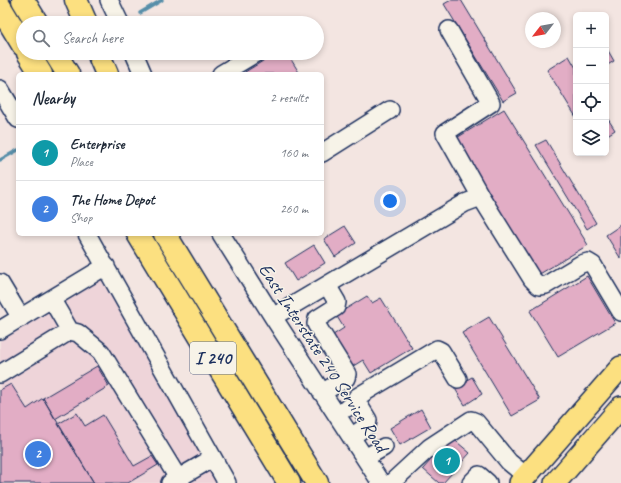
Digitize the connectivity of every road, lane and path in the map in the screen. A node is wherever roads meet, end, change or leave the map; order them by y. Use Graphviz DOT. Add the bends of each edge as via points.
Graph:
graph roads {
  1 [pos="24,0"];
  2 [pos="76,0"];
  3 [pos="109,0"];
  4 [pos="0,7"];
  5 [pos="33,16"];
  6 [pos="83,16"];
  7 [pos="117,16"];
  8 [pos="449,30"];
  9 [pos="16,33"];
  10 [pos="32,60"];
  11 [pos="60,60"];
  12 [pos="101,60"];
  13 [pos="137,60"];
  14 [pos="244,60"];
  15 [pos="39,72"];
  16 [pos="67,72"];
  17 [pos="106,72"];
  18 [pos="142,72"];
  19 [pos="224,72"];
  20 [pos="0,89"];
  21 [pos="390,110"];
  22 [pos="16,116"];
  23 [pos="324,152"];
  24 [pos="481,197"];
  25 [pos="87,236"];
  26 [pos="139,236"];
  27 [pos="166,236"];
  28 [pos="175,236"];
  29 [pos="222,236"];
  30 [pos="106,266"];
  31 [pos="0,283"];
  32 [pos="327,285"];
  33 [pos="197,287"];
  34 [pos="52,300"];
  35 [pos="621,312"];
  36 [pos="273,317"];
  37 [pos="21,318"];
  38 [pos="0,330"];
  39 [pos="70,331"];
  40 [pos="621,367"];
  41 [pos="0,374"];
  42 [pos="458,379"];
  43 [pos="322,393"];
  44 [pos="357,402"];
  45 [pos="621,407"];
  46 [pos="336,415"];
  47 [pos="351,437"];
  48 [pos="384,447"];
  49 [pos="213,458"];
  50 [pos="365,458"];
  51 [pos="523,480"];
  52 [pos="176,481"];
  53 [pos="227,483"];
  54 [pos="289,483"];
  55 [pos="318,483"];
  56 [pos="381,483"];
  57 [pos="391,483"];
  58 [pos="471,483"];
  59 [pos="488,483"];
  60 [pos="555,483"];
  1 -- 5 [label="highway"];
  2 -- 6 [label="highway"];
  3 -- 7 [label="street"];
  4 -- 9 [label="highway"];
  8 -- 24 [label="street" via="491,103 445,133"];
  10 -- 15 [label="highway"];
  11 -- 16 [label="highway"];
  12 -- 17 [label="highway"];
  13 -- 18 [label="street"];
  14 -- 19 [label="street"];
  20 -- 22 [label="street"];
  21 -- 23 [label="street"];
  24 -- 32 [label="street" via="465,203"];
  24 -- 35 [label="street" via="532,279 540,286 588,262 593,265"];
  25 -- 30 [label="street"];
  26 -- 54 [label="highway, I 240"];
  27 -- 33 [label="highway, I 240"];
  28 -- 33 [label="highway"];
  29 -- 36 [label="street, East Interstate 240 Service Road"];
  30 -- 34 [label="street"];
  30 -- 49 [label="street"];
  31 -- 37 [label="street"];
  32 -- 36 [label="street"];
  32 -- 43 [label="street" via="337,302 336,307 317,319 316,324 347,374 346,378"];
  33 -- 55 [label="highway, I 240"];
  34 -- 37 [label="street"];
  34 -- 39 [label="street"];
  36 -- 43 [label="street, East Interstate 240 Service Road"];
  37 -- 38 [label="street"];
  39 -- 41 [label="street"];
  39 -- 52 [label="street" via="78,333 101,352"];
  40 -- 51 [label="main road"];
  42 -- 44 [label="street" via="441,351 437,349 357,397"];
  43 -- 46 [label="street, East Interstate 240 Service Road"];
  44 -- 46 [label="street"];
  44 -- 47 [label="street" via="368,420 367,426"];
  45 -- 60 [label="main road"];
  46 -- 47 [label="street, East Interstate 240 Service Road"];
  47 -- 50 [label="street, East Interstate 240 Service Road"];
  48 -- 50 [label="street"];
  49 -- 52 [label="street"];
  49 -- 53 [label="street"];
  50 -- 56 [label="street, East Interstate 240 Service Road"];
  51 -- 57 [label="street" via="476,422 471,420 430,447"];
  58 -- 59 [label="street" via="479,476"];
}
